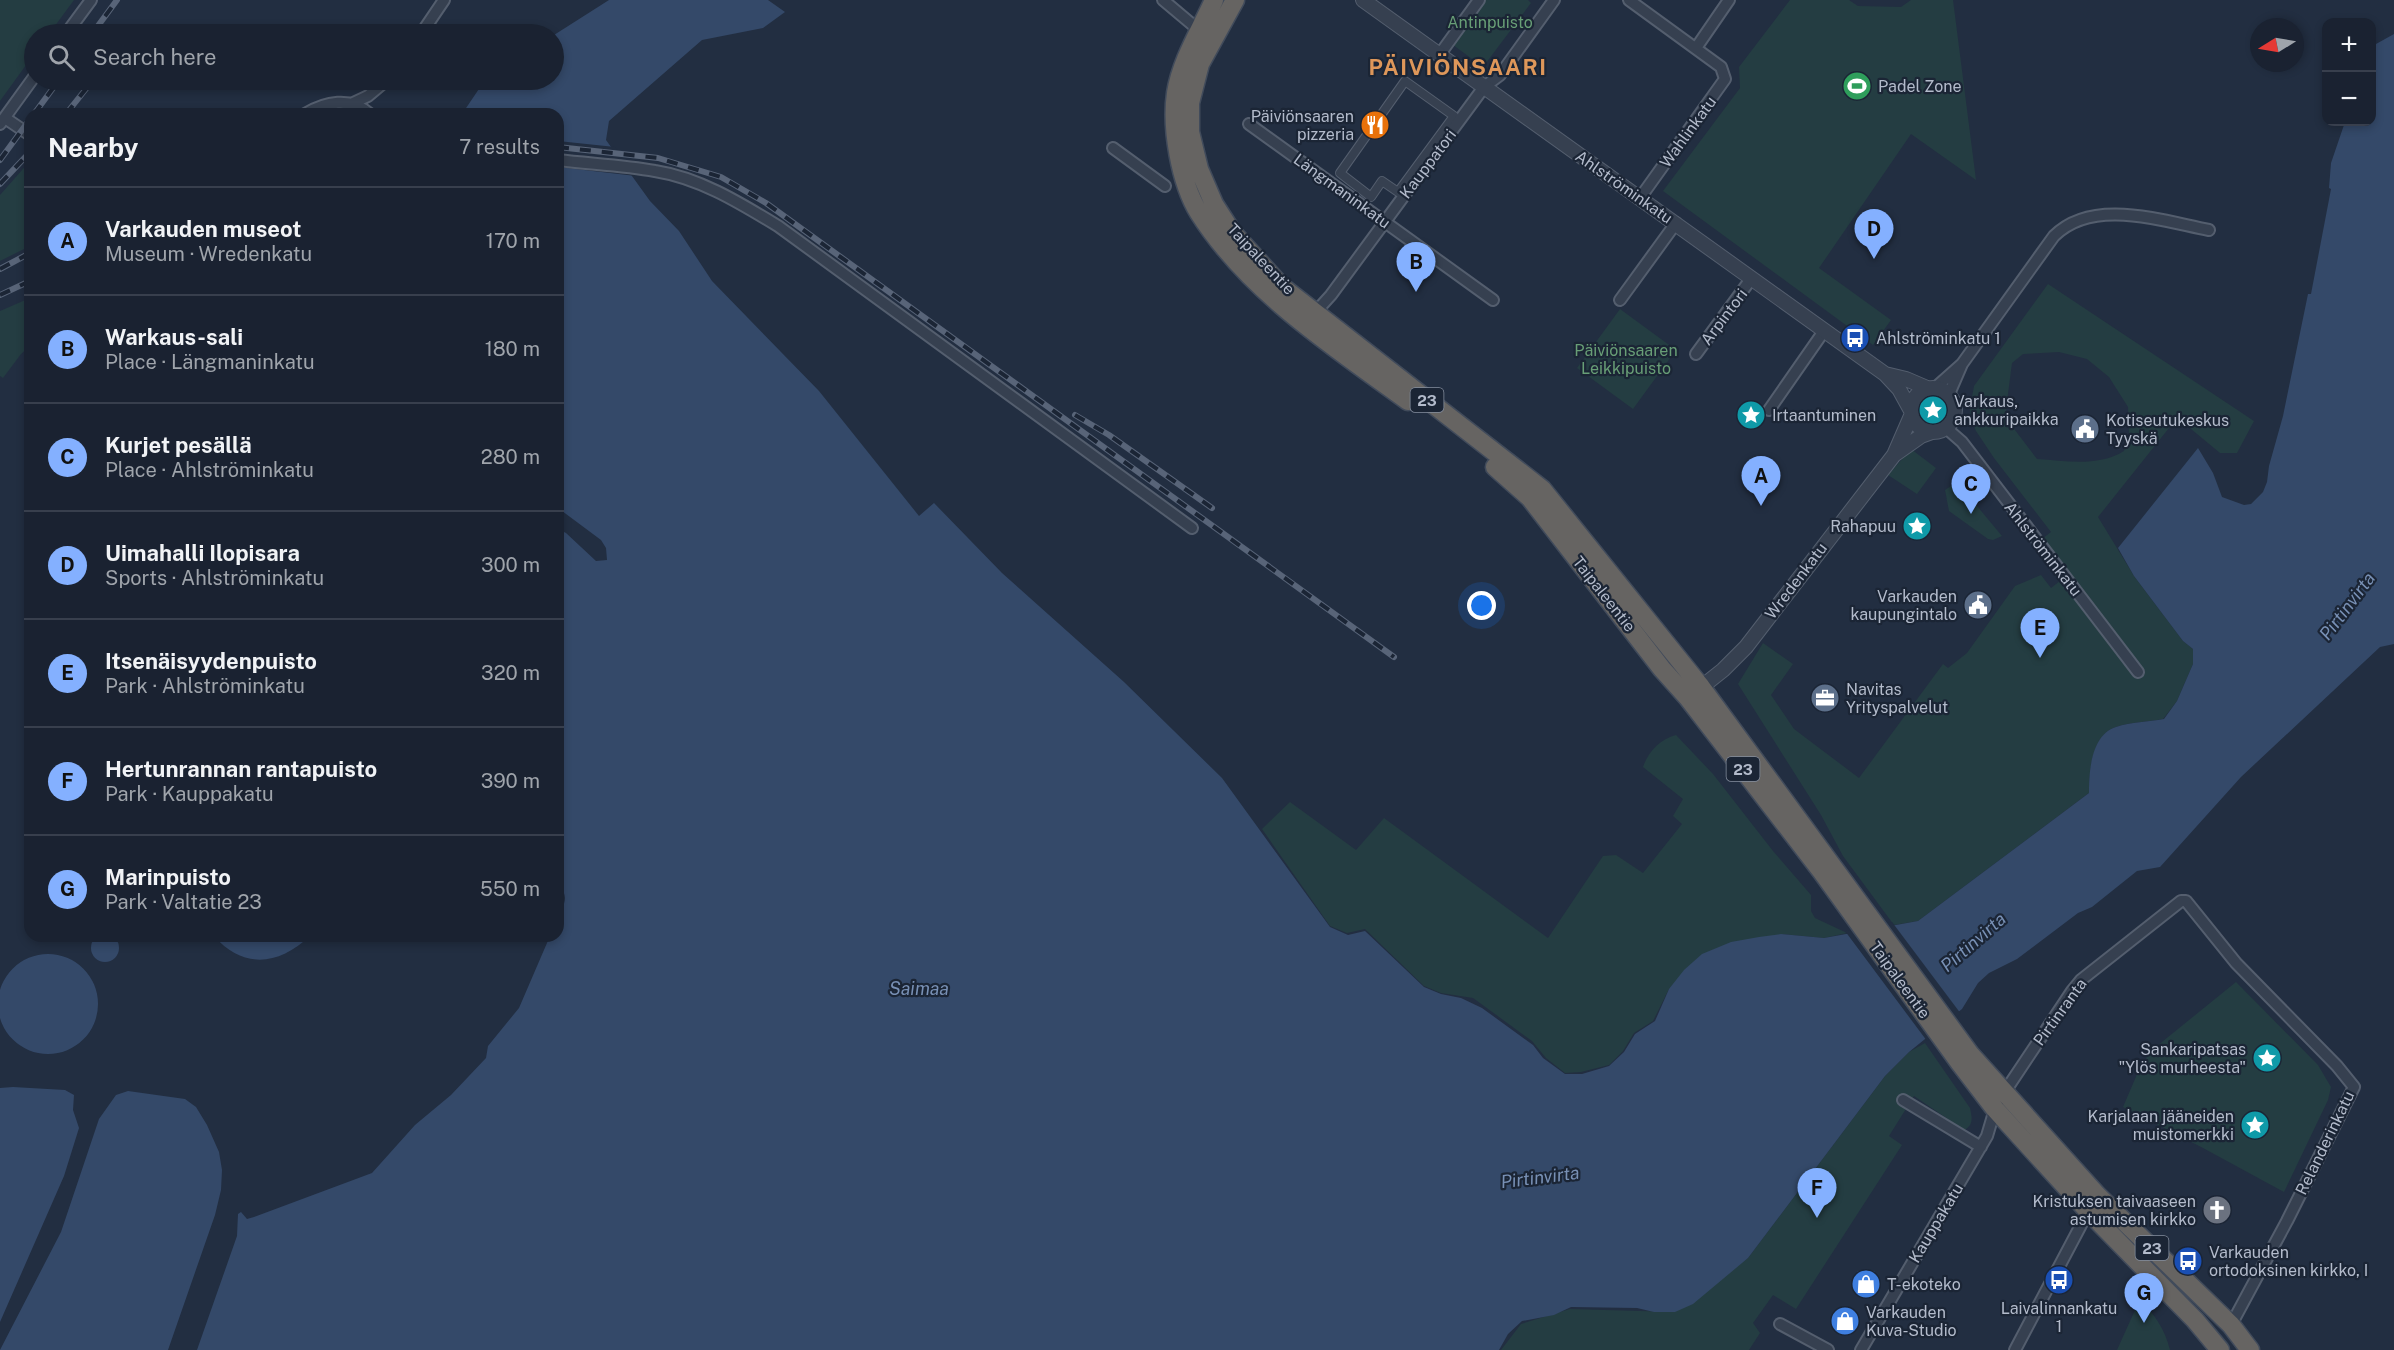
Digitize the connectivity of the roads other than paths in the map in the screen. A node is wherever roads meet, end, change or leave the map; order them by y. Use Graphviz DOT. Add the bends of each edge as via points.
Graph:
graph roads {
  1 [pos="91,0"];
  2 [pos="444,0"];
  3 [pos="1163,0"];
  4 [pos="1214,0"];
  5 [pos="1235,0"];
  6 [pos="1363,0"];
  7 [pos="1479,0"];
  8 [pos="1554,0"];
  9 [pos="1629,0"];
  10 [pos="1729,0"];
  11 [pos="73,24"];
  12 [pos="428,24"];
  13 [pos="1194,26"];
  14 [pos="1696,48"];
  15 [pos="1440,54"];
  16 [pos="1484,87"];
  17 [pos="25,90"];
  18 [pos="375,90"];
  19 [pos="351,104"];
  20 [pos="315,108"];
  21 [pos="359,108"];
  22 [pos="2,121"];
  23 [pos="1249,124"];
  24 [pos="24,132"];
  25 [pos="1113,148"];
  26 [pos="564,161"];
  27 [pos="1165,186"];
  28 [pos="1371,197"];
  29 [pos="1640,198"];
  30 [pos="1385,222"];
  31 [pos="1676,224"];
  32 [pos="2209,230"];
  33 [pos="1751,279"];
  34 [pos="1493,300"];
  35 [pos="1620,300"];
  36 [pos="1310,319"];
  37 [pos="1824,331"];
  38 [pos="1696,354"];
  39 [pos="1962,364"];
  40 [pos="1885,374"];
  41 [pos="1931,388"];
  42 [pos="1948,394"];
  43 [pos="1769,410"];
  44 [pos="1911,412"];
  45 [pos="1946,428"];
  46 [pos="1932,432"];
  47 [pos="1894,454"];
  48 [pos="1192,528"];
  49 [pos="2138,672"];
  50 [pos="1695,692"];
  51 [pos="2186,901"];
  52 [pos="1903,1100"];
  53 [pos="1999,1101"];
  54 [pos="1981,1147"];
  55 [pos="2097,1195"];
  56 [pos="2088,1211"];
  57 [pos="1780,1324"];
  58 [pos="2231,1325"];
  59 [pos="2219,1349"];
  60 [pos="1828,1350"];
  61 [pos="1861,1350"];
  62 [pos="2015,1350"];
  63 [pos="2250,1350"];
  1 -- 11 [label="street"];
  2 -- 12 [label="street"];
  3 -- 13 [label="street"];
  4 -- 36 [label="highway, Taipaleentie / 23" via="1186,60 1176,93 1176,137 1188,188 1198,211 1228,253"];
  5 -- 36 [label="highway, Taipaleentie / 23" via="1200,64 1190,104 1190,132 1199,169 1232,232"];
  6 -- 15 [label="street, Ahlströminkatu"];
  7 -- 15 [label="street"];
  8 -- 16 [label="street" via="1500,75"];
  9 -- 14 [label="street, Wahlinkatu"];
  10 -- 14 [label="street"];
  14 -- 29 [label="street, Wahlinkatu" via="1721,66 1723,85"];
  15 -- 16 [label="street, Ahlströminkatu"];
  16 -- 29 [label="street, Ahlströminkatu"];
  16 -- 30 [label="street, Kauppatori"];
  17 -- 22 [label="street"];
  18 -- 19 [label="street"];
  19 -- 20 [label="street" via="336,102"];
  19 -- 21 [label="street"];
  22 -- 24 [label="street"];
  23 -- 30 [label="street, Längmaninkatu"];
  25 -- 27 [label="street"];
  26 -- 48 [label="street" via="657,171 707,186 778,226"];
  28 -- 28 [label="street" via="1340,173 1405,81 1454,116 1398,192 1382,181"];
  29 -- 31 [label="street, Ahlströminkatu"];
  30 -- 34 [label="street, Längmaninkatu"];
  30 -- 36 [label="street, Kauppatori"];
  31 -- 33 [label="street, Ahlströminkatu"];
  31 -- 35 [label="street"];
  32 -- 39 [label="street" via="2124,215 2097,216 2069,224 2054,236"];
  33 -- 37 [label="street, Ahlströminkatu"];
  33 -- 38 [label="street, Arpintori"];
  36 -- 50 [label="highway, Taipaleentie / 23" via="1542,489"];
  37 -- 40 [label="street, Ahlströminkatu"];
  37 -- 43 [label="street"];
  39 -- 41 [label="street"];
  39 -- 42 [label="street"];
  40 -- 41 [label="street, Ahlströminkatu"];
  40 -- 44 [label="street, Ahlströminkatu" via="1899,389"];
  41 -- 42 [label="street"];
  41 -- 44 [label="street" via="1916,396"];
  42 -- 45 [label="street" via="1955,408"];
  44 -- 46 [label="street" via="1919,427"];
  44 -- 47 [label="street, Wredenkatu"];
  45 -- 46 [label="street"];
  45 -- 49 [label="street, Ahlströminkatu" via="1962,442"];
  46 -- 47 [label="street, Wredenkatu"];
  47 -- 50 [label="street, Wredenkatu" via="1746,647"];
  50 -- 53 [label="highway, Taipaleentie / 23"];
  51 -- 53 [label="street, Pirtinranta" via="2170,908 2080,980"];
  51 -- 58 [label="street, Relanderinkatu" via="2236,963 2354,1087"];
  52 -- 54 [label="street"];
  53 -- 54 [label="street, Kauppakatu"];
  53 -- 55 [label="highway, Taipaleentie / 23"];
  53 -- 56 [label="highway, Taipaleentie / 23"];
  54 -- 61 [label="street, Kauppakatu"];
  55 -- 56 [label="street"];
  55 -- 58 [label="highway, 23"];
  56 -- 59 [label="highway, 23"];
  56 -- 62 [label="street"];
  57 -- 60 [label="street"];
  58 -- 63 [label="highway, 23"];
}
